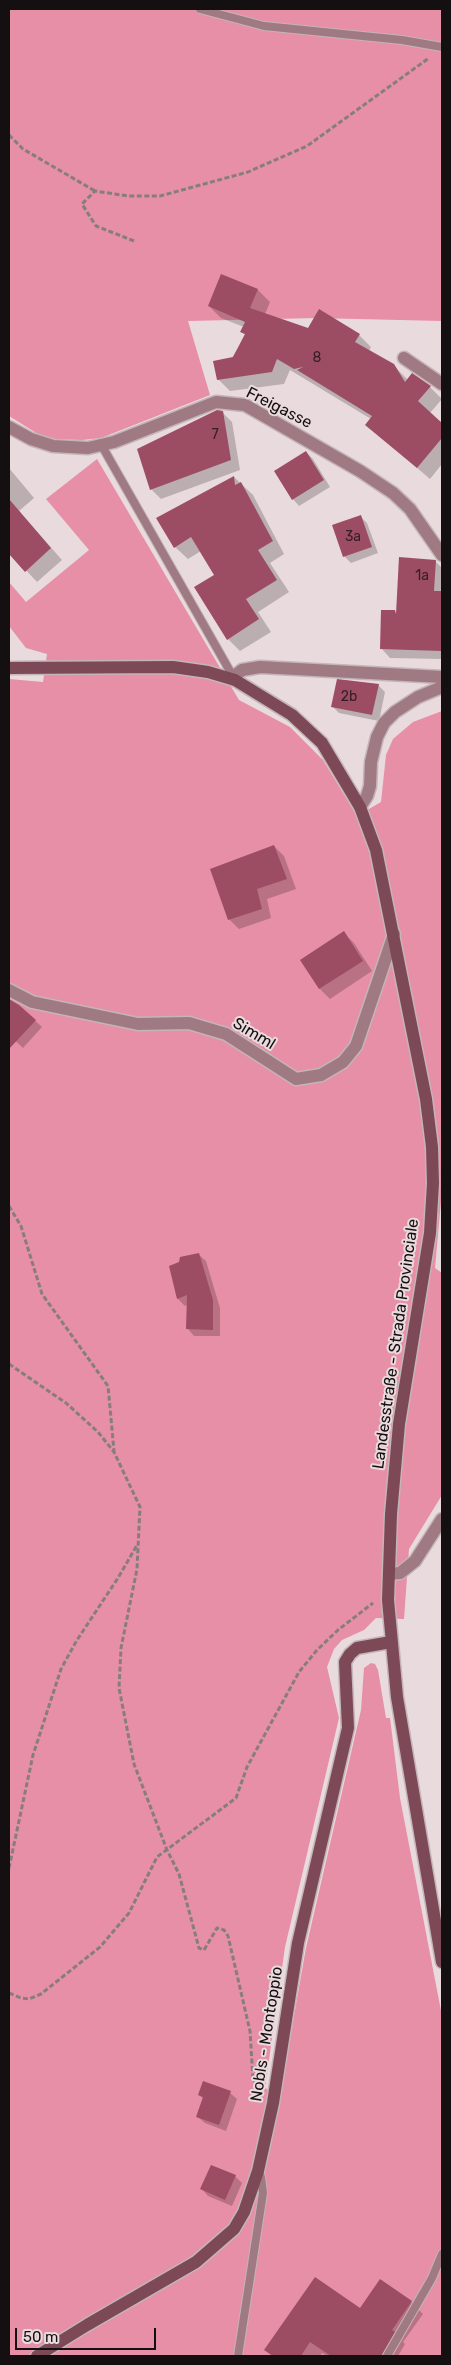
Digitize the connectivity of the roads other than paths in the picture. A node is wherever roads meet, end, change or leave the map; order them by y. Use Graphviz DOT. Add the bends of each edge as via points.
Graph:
graph roads {
  1 [pos="200,9"];
  2 [pos="442,47"];
  3 [pos="404,358"];
  4 [pos="442,384"];
  5 [pos="9,427"];
  6 [pos="102,446"];
  7 [pos="442,555"];
  8 [pos="9,668"];
  9 [pos="442,677"];
  10 [pos="235,680"];
  11 [pos="442,687"];
  12 [pos="360,807"];
  13 [pos="394,934"];
  14 [pos="9,990"];
  15 [pos="442,1519"];
  16 [pos="389,1574"];
  17 [pos="391,1642"];
  18 [pos="442,1962"];
  19 [pos="258,2171"];
  20 [pos="442,2254"];
  21 [pos="37,2356"];
  22 [pos="238,2356"];
  23 [pos="387,2356"];
  1 -- 2 [label="lane" via="264,26"];
  3 -- 4 [label="street"];
  5 -- 6 [label="street, Freigasse" via="32,440 53,446"];
  6 -- 7 [label="street, Freigasse" via="216,402 245,405 393,493 410,509"];
  6 -- 10 [label="lane"];
  8 -- 10 [label="main road, Landesstraße - Strada Provinciale" via="173,667"];
  9 -- 10 [label="street" via="260,666 242,670"];
  10 -- 12 [label="main road, Landesstraße - Strada Provinciale" via="292,715 322,743"];
  11 -- 12 [label="street" via="418,697 384,723 370,762 370,786"];
  12 -- 13 [label="main road, Landesstraße - Strada Provinciale" via="376,850"];
  13 -- 14 [label="street, Simml" via="356,1046 343,1062 321,1075 296,1079 226,1034 189,1023 138,1024 32,1002"];
  13 -- 16 [label="main road, Landesstraße - Strada Provinciale" via="426,1099 433,1183 430,1233 399,1424"];
  15 -- 16 [label="street" via="415,1561 400,1573"];
  16 -- 17 [label="main road, Landesstraße - Strada Provinciale"];
  17 -- 18 [label="main road, Landesstraße - Strada Provinciale" via="398,1707"];
  17 -- 19 [label="main road, Nobls - Montoppio" via="357,1648 345,1662 348,1728 298,1943 273,2103"];
  19 -- 21 [label="main road, Nobls - Montoppio" via="244,2212 234,2229 208,2253"];
  19 -- 22 [label="lane" via="262,2177 263,2193"];
  20 -- 23 [label="lane" via="428,2286"];
}
